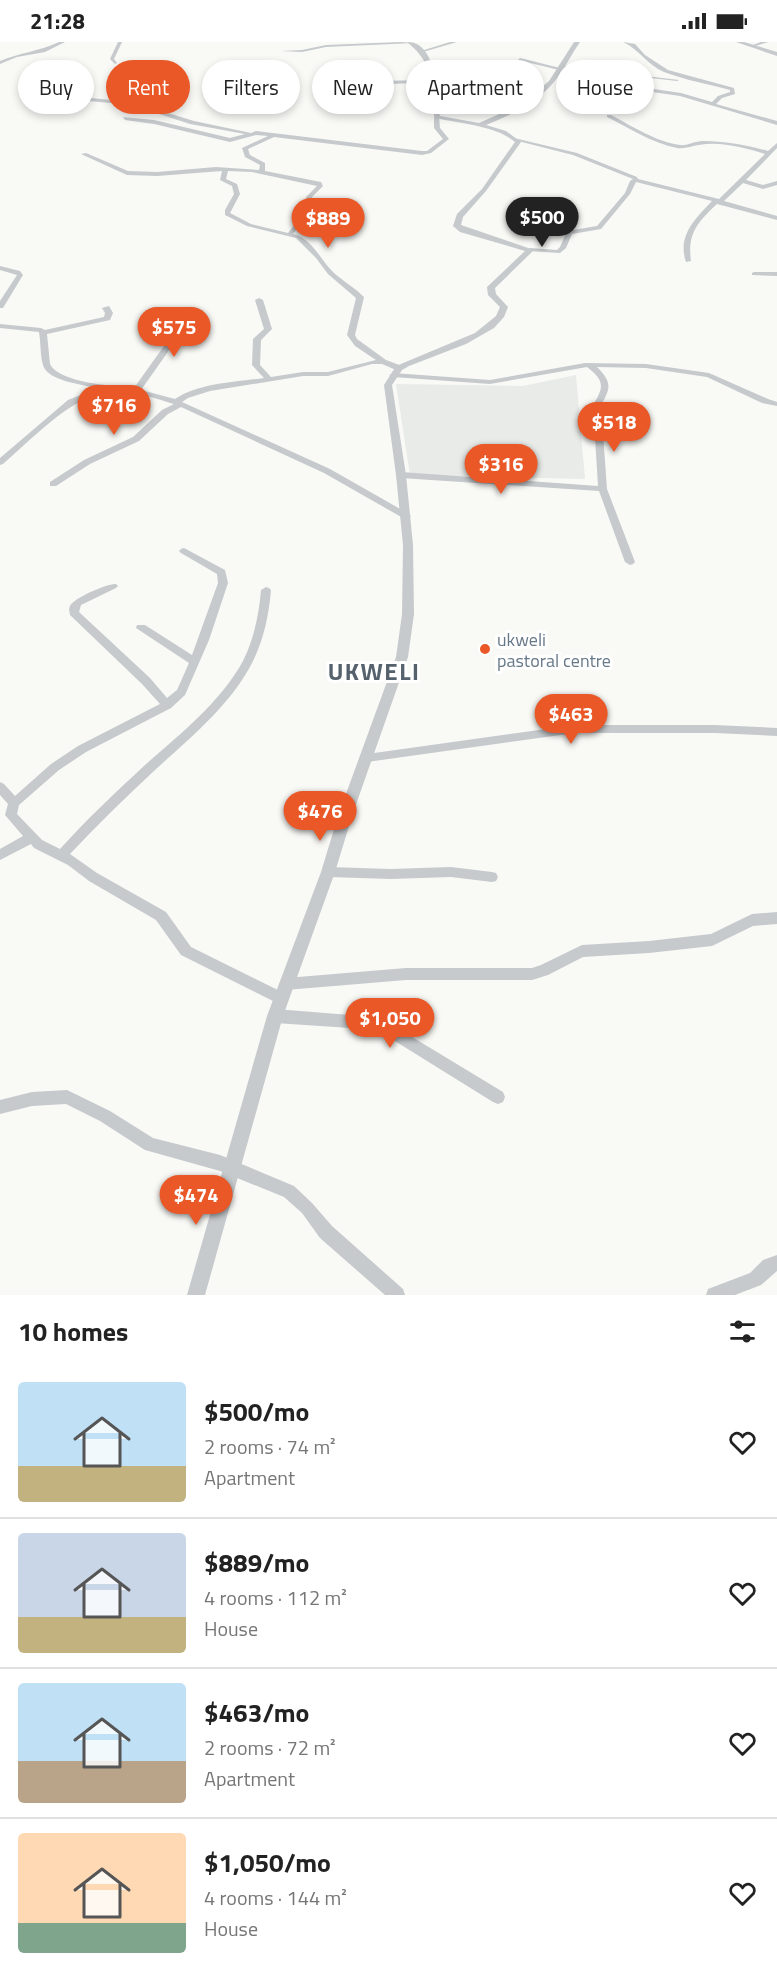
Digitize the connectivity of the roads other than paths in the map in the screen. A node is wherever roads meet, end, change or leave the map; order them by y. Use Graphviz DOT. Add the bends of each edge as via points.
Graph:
graph roads {
  1 [pos="63,42"];
  2 [pos="120,42"];
  3 [pos="184,42"];
  4 [pos="411,42"];
  5 [pos="455,42"];
  6 [pos="577,42"];
  7 [pos="625,42"];
  8 [pos="739,42"];
  9 [pos="766,42"];
  10 [pos="192,44"];
  11 [pos="752,46"];
  12 [pos="283,51"];
  13 [pos="423,51"];
  14 [pos="777,54"];
  15 [pos="520,59"];
  16 [pos="112,60"];
  17 [pos="428,60"];
  18 [pos="565,60"];
  19 [pos="0,63"];
  20 [pos="556,67"];
  21 [pos="556,73"];
  22 [pos="687,77"];
  23 [pos="654,78"];
  24 [pos="544,87"];
  25 [pos="654,91"];
  26 [pos="94,100"];
  27 [pos="712,105"];
  28 [pos="437,114"];
  29 [pos="505,114"];
  30 [pos="609,116"];
  31 [pos="437,117"];
  32 [pos="125,118"];
  33 [pos="777,123"];
  34 [pos="478,126"];
  35 [pos="253,133"];
  36 [pos="272,136"];
  37 [pos="516,139"];
  38 [pos="777,145"];
  39 [pos="768,153"];
  40 [pos="84,154"];
  41 [pos="225,169"];
  42 [pos="262,171"];
  43 [pos="635,178"];
  44 [pos="744,181"];
  45 [pos="777,183"];
  46 [pos="717,202"];
  47 [pos="777,218"];
  48 [pos="290,234"];
  49 [pos="530,250"];
  50 [pos="687,261"];
  51 [pos="0,268"];
  52 [pos="754,274"];
  53 [pos="777,274"];
  54 [pos="259,300"];
  55 [pos="0,306"];
  56 [pos="106,308"];
  57 [pos="182,316"];
  58 [pos="0,326"];
  59 [pos="44,333"];
  60 [pos="383,362"];
  61 [pos="589,365"];
  62 [pos="399,368"];
  63 [pos="393,375"];
  64 [pos="269,379"];
  65 [pos="106,388"];
  66 [pos="136,391"];
  67 [pos="178,403"];
  68 [pos="777,404"];
  69 [pos="0,462"];
  70 [pos="401,475"];
  71 [pos="53,484"];
  72 [pos="603,489"];
  73 [pos="406,516"];
  74 [pos="184,551"];
  75 [pos="630,562"];
  76 [pos="113,586"];
  77 [pos="266,591"];
  78 [pos="141,627"];
  79 [pos="194,661"];
  80 [pos="167,705"];
  81 [pos="777,732"];
  82 [pos="367,758"];
  83 [pos="0,787"];
  84 [pos="14,803"];
  85 [pos="31,838"];
  86 [pos="0,855"];
  87 [pos="61,856"];
  88 [pos="328,872"];
  89 [pos="492,877"];
  90 [pos="777,918"];
  91 [pos="286,984"];
  92 [pos="281,999"];
  93 [pos="275,1016"];
  94 [pos="498,1097"];
  95 [pos="0,1107"];
  96 [pos="231,1168"];
  97 [pos="777,1263"];
  98 [pos="196,1295"];
  99 [pos="397,1295"];
  100 [pos="714,1295"];
  1 -- 19 [label="street"];
  2 -- 16 [label="street"];
  3 -- 10 [label="street"];
  4 -- 12 [label="street"];
  4 -- 13 [label="street"];
  5 -- 13 [label="street"];
  6 -- 18 [label="street"];
  7 -- 22 [label="street" via="665,71"];
  8 -- 11 [label="street"];
  9 -- 11 [label="street"];
  11 -- 14 [label="street"];
  13 -- 17 [label="street"];
  15 -- 20 [label="street"];
  21 -- 24 [label="street"];
  22 -- 23 [label="street"];
  22 -- 27 [label="street" via="732,89 733,93"];
  25 -- 27 [label="street"];
  26 -- 35 [label="street" via="137,105 198,124"];
  27 -- 33 [label="street"];
  28 -- 31 [label="street"];
  29 -- 34 [label="street"];
  30 -- 39 [label="street" via="658,140 686,147 696,143 730,143"];
  31 -- 34 [label="street"];
  31 -- 36 [label="street" via="437,128 446,139 425,153"];
  32 -- 35 [label="street" via="224,139"];
  34 -- 37 [label="street"];
  35 -- 36 [label="street"];
  36 -- 42 [label="street" via="245,148 247,156 263,165"];
  37 -- 43 [label="street" via="575,154"];
  37 -- 49 [label="street" via="518,142 460,216 457,226"];
  38 -- 39 [label="street"];
  39 -- 44 [label="street"];
  40 -- 41 [label="street" via="129,173"];
  41 -- 42 [label="street"];
  41 -- 48 [label="street" via="224,180 235,184 238,191 227,214 249,225"];
  42 -- 48 [label="street" via="320,184 309,197 312,206"];
  44 -- 45 [label="street" via="763,187"];
  44 -- 46 [label="street"];
  46 -- 47 [label="street"];
  46 -- 49 [label="street" via="634,180 599,228 569,232 558,252"];
  46 -- 50 [label="street" via="687,235"];
  48 -- 60 [label="street" via="302,240 330,273 360,297 352,339"];
  49 -- 62 [label="street" via="491,287 492,295 504,307 494,324"];
  51 -- 55 [label="street" via="20,274"];
  52 -- 53 [label="street"];
  54 -- 64 [label="street" via="268,329 257,339 256,365"];
  56 -- 59 [label="street" via="107,318"];
  57 -- 66 [label="street" via="178,332"];
  58 -- 59 [label="street" via="33,327"];
  59 -- 65 [label="street" via="48,369 63,378"];
  60 -- 62 [label="street"];
  60 -- 64 [label="street" via="364,363 328,374"];
  61 -- 63 [label="street" via="490,382"];
  61 -- 68 [label="street" via="645,366 705,374"];
  61 -- 72 [label="street" via="603,380 604,395 597,405"];
  62 -- 63 [label="street"];
  63 -- 70 [label="street" via="387,391"];
  64 -- 67 [label="street" via="209,389 186,396"];
  65 -- 66 [label="street"];
  65 -- 69 [label="street" via="71,402"];
  66 -- 67 [label="street"];
  67 -- 71 [label="street" via="136,439 87,462"];
  67 -- 73 [label="street" via="327,471"];
  70 -- 72 [label="street"];
  70 -- 73 [label="street"];
  72 -- 75 [label="street"];
  73 -- 82 [label="street" via="409,585 402,657"];
  74 -- 79 [label="street" via="218,569 223,576 213,615"];
  76 -- 80 [label="street" via="78,603 74,613"];
  77 -- 87 [label="street" via="264,614 252,653 232,683 196,727 97,816"];
  78 -- 79 [label="street"];
  79 -- 80 [label="street" via="178,698"];
  80 -- 84 [label="street" via="82,750"];
  81 -- 82 [label="street" via="575,729"];
  82 -- 88 [label="street"];
  83 -- 84 [label="street"];
  84 -- 85 [label="street" via="10,815"];
  85 -- 86 [label="street"];
  85 -- 87 [label="street"];
  87 -- 92 [label="street" via="161,916 186,951"];
  88 -- 89 [label="street" via="451,872"];
  88 -- 91 [label="street"];
  90 -- 91 [label="street" via="752,920 712,940 582,951 532,974 406,975"];
  91 -- 92 [label="street"];
  92 -- 93 [label="street"];
  93 -- 94 [label="street" via="345,1019 381,1028"];
  93 -- 96 [label="street"];
  95 -- 96 [label="street" via="32,1099 67,1097 150,1144"];
  96 -- 98 [label="street"];
  96 -- 99 [label="street" via="289,1191 326,1232"];
  97 -- 100 [label="street" via="756,1279"];
}
